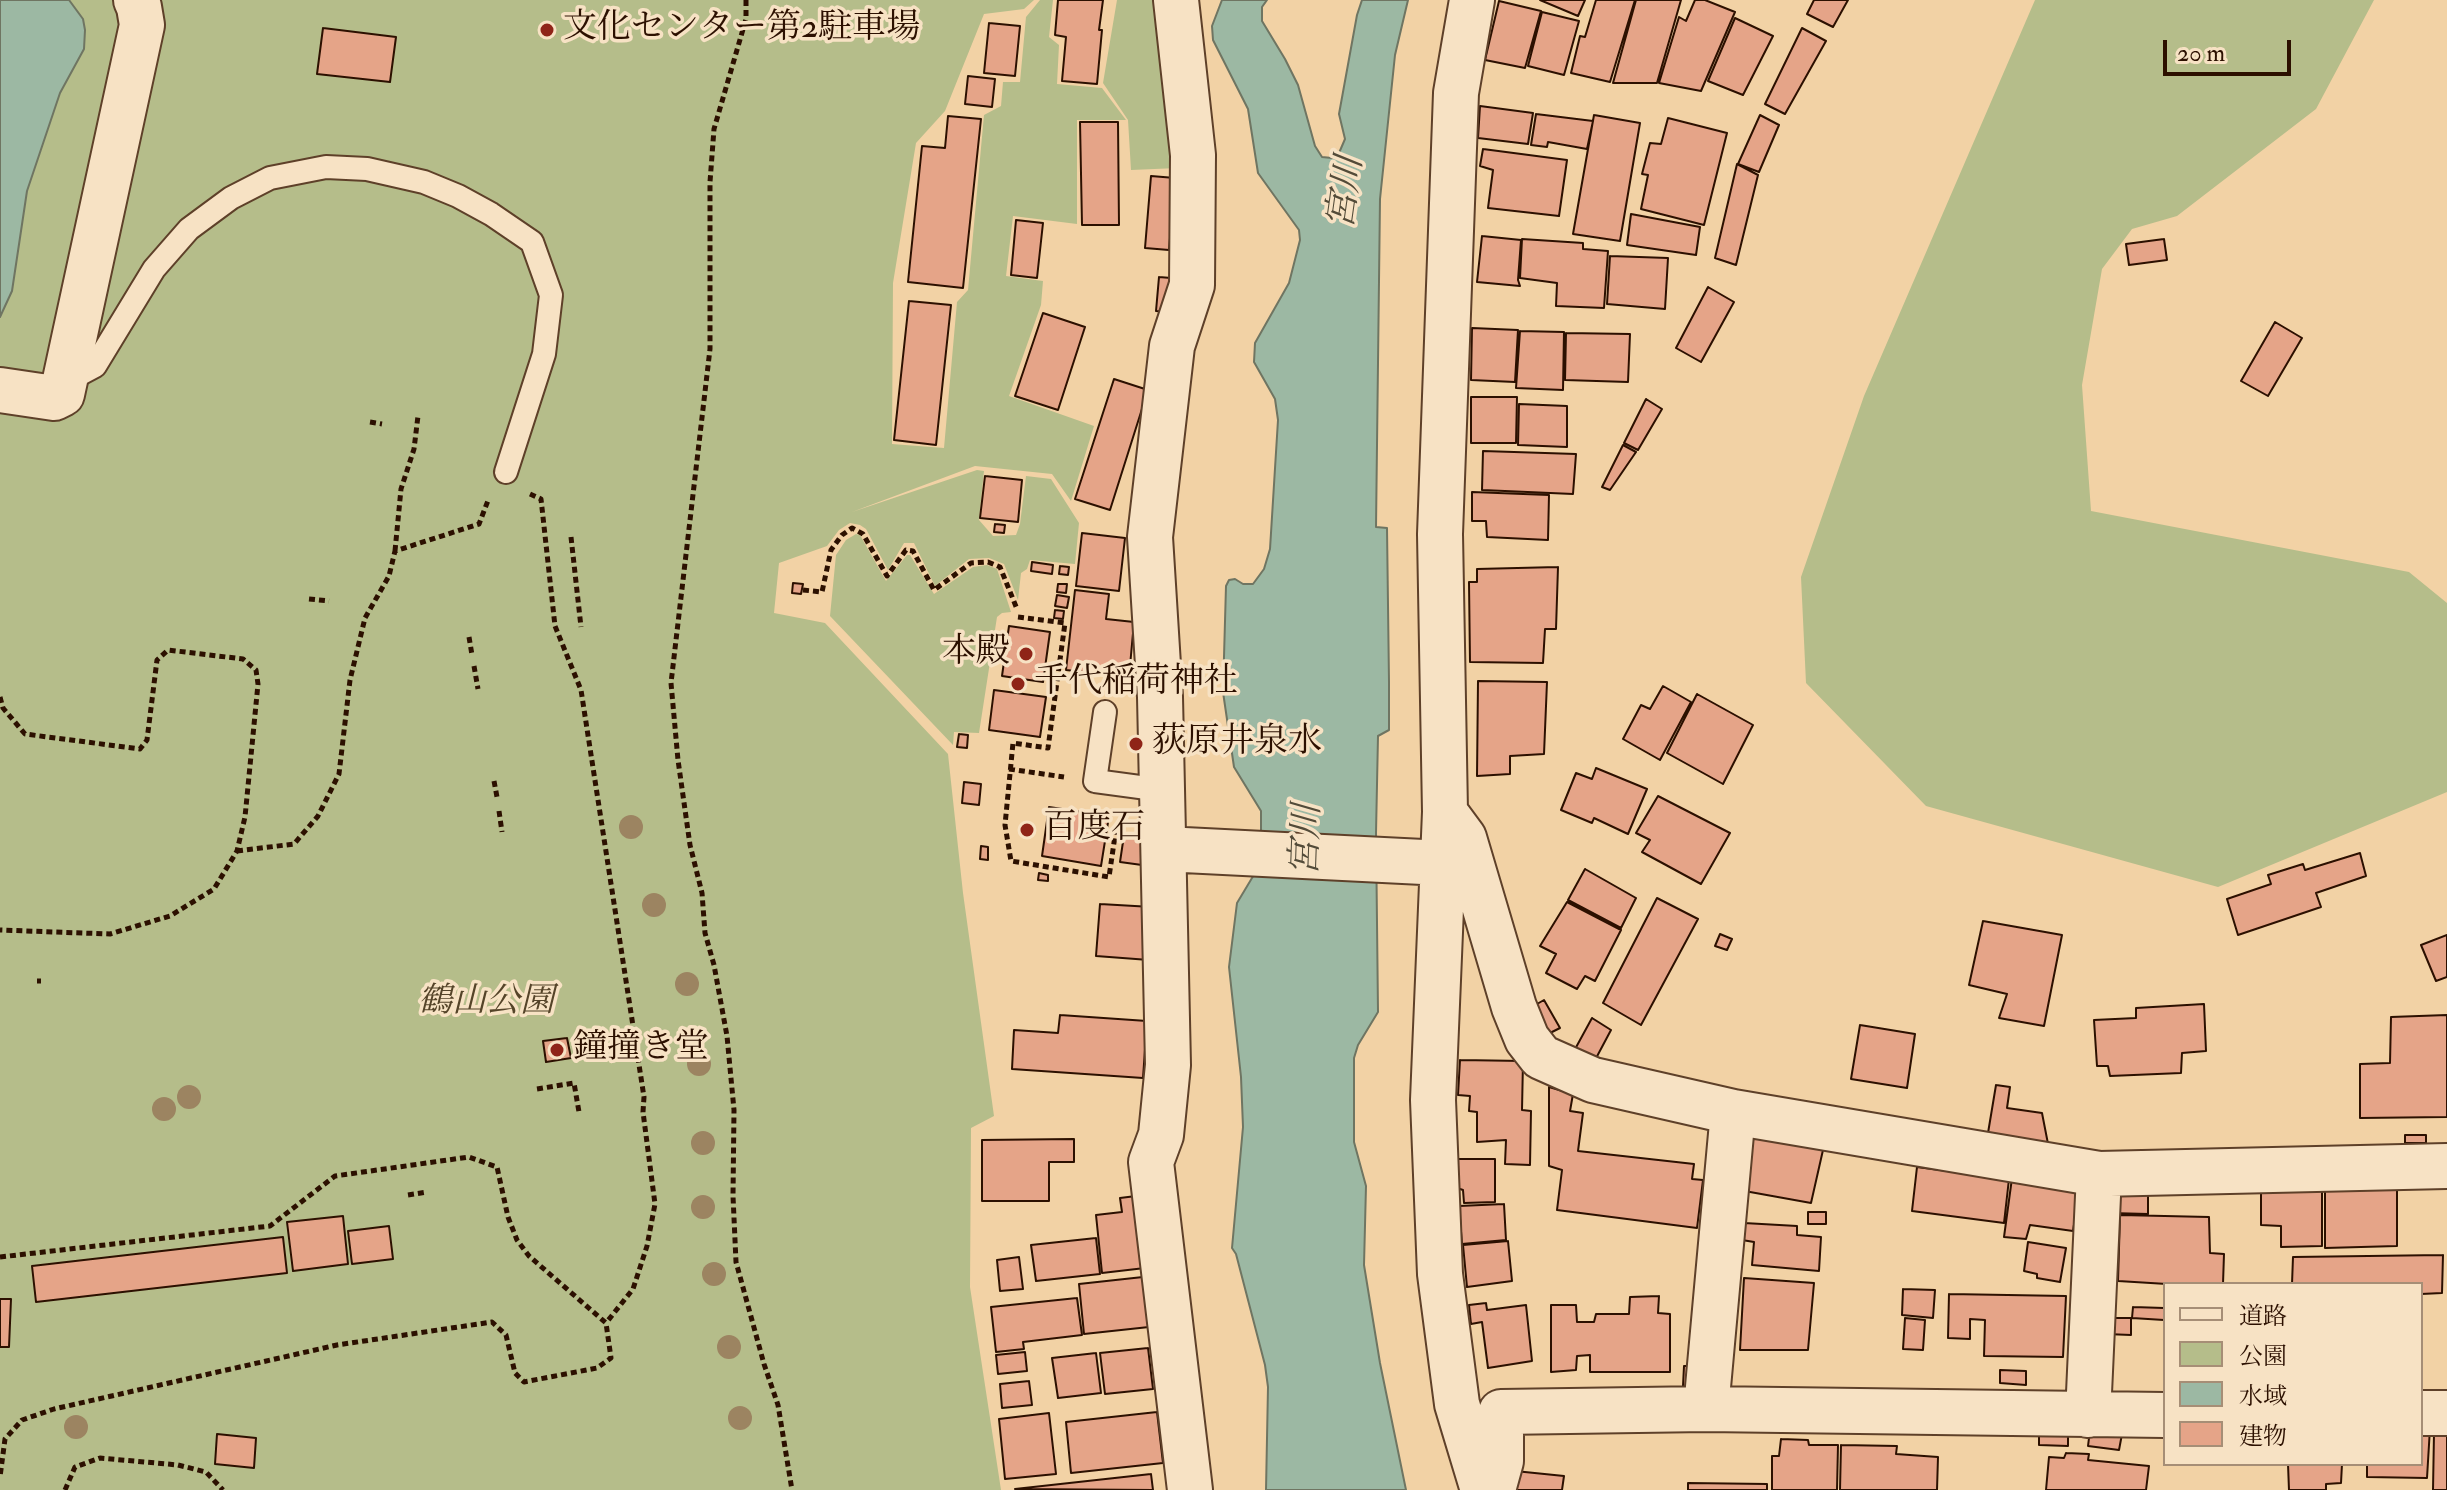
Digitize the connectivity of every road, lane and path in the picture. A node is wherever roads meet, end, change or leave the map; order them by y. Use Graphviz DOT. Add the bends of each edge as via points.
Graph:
graph roads {
  1 [pos="136,0"];
  2 [pos="746,0"];
  3 [pos="1176,0"];
  4 [pos="1472,0"];
  5 [pos="65,382"];
  6 [pos="0,390"];
  7 [pos="418,416"];
  8 [pos="370,422"];
  9 [pos="382,424"];
  10 [pos="506,472"];
  11 [pos="495,494"];
  12 [pos="521,494"];
  13 [pos="571,537"];
  14 [pos="395,551"];
  15 [pos="803,590"];
  16 [pos="309,599"];
  17 [pos="329,601"];
  18 [pos="581,627"];
  19 [pos="469,637"];
  20 [pos="472,655"];
  21 [pos="474,666"];
  22 [pos="478,689"];
  23 [pos="0,697"];
  24 [pos="1105,712"];
  25 [pos="1009,769"];
  26 [pos="1055,775"];
  27 [pos="494,781"];
  28 [pos="1142,787"];
  29 [pos="497,797"];
  30 [pos="499,811"];
  31 [pos="1445,812"];
  32 [pos="502,832"];
  33 [pos="1167,849"];
  34 [pos="237,851"];
  35 [pos="1437,863"];
  36 [pos="0,930"];
  37 [pos="537,1089"];
  38 [pos="579,1112"];
  39 [pos="1733,1112"];
  40 [pos="2447,1166"];
  41 [pos="2099,1174"];
  42 [pos="427,1192"];
  43 [pos="408,1195"];
  44 [pos="0,1257"];
  45 [pos="606,1323"];
  46 [pos="1706,1409"];
  47 [pos="2423,1413"];
  48 [pos="2447,1413"];
  49 [pos="2088,1415"];
  50 [pos="2163,1415"];
  51 [pos="0,1477"];
  52 [pos="65,1490"];
  53 [pos="223,1490"];
  54 [pos="792,1490"];
  55 [pos="1190,1490"];
  56 [pos="1483,1490"];
  57 [pos="1493,1490"];
  1 -- 5 [label="street" via="142,25"];
  2 -- 54 [label="path" via="746,19 714,129 710,349 671,683 690,845 727,1036 734,1110 736,1262 778,1405"];
  3 -- 28 [label="street" via="1193,155 1192,285 1172,346 1150,537 1160,697"];
  4 -- 31 [label="street" via="1456,93 1440,534"];
  5 -- 6 [label="street" via="62,394 54,398"];
  5 -- 10 [label="lane" via="95,366 154,269 189,229 231,198 270,178 326,167 367,169 458,196 532,242 551,295 544,354"];
  7 -- 14 [label="path" via="401,489"];
  8 -- 9 [label="path"];
  11 -- 14 [label="path" via="479,524"];
  12 -- 45 [label="path" via="541,499 555,626 581,690 644,1097 655,1204 633,1289"];
  13 -- 18 [label="path"];
  14 -- 34 [label="path" via="389,576 365,618 350,680 339,774 318,816 294,844"];
  15 -- 25 [label="path" via="822,592 831,550 852,528 863,534 887,576 906,550 913,551 934,590 971,563 988,562 1000,567 1017,613 1065,623 1048,748 1013,743"];
  16 -- 17 [label="path"];
  19 -- 20 [label="path"];
  21 -- 22 [label="path"];
  23 -- 34 [label="path" via="25,734 140,749 147,740 157,660 168,650 243,659 256,670 258,684"];
  24 -- 28 [label="lane" via="1095,781"];
  25 -- 26 [label="path"];
  25 -- 28 [label="path" via="1005,825 1011,861 1109,877"];
  27 -- 29 [label="path"];
  28 -- 33 [label="street"];
  30 -- 32 [label="path"];
  31 -- 35 [label="street"];
  31 -- 39 [label="street" via="1464,838 1514,1007 1541,1057 1593,1080"];
  33 -- 35 [label="street"];
  33 -- 55 [label="street" via="1168,1065 1161,1135 1151,1162"];
  34 -- 36 [label="path" via="214,889 170,916 110,934"];
  35 -- 56 [label="street" via="1433,1100 1440,1274 1457,1404"];
  37 -- 38 [label="path" via="574,1083"];
  39 -- 41 [label="street"];
  39 -- 46 [label="street"];
  40 -- 41 [label="street"];
  41 -- 49 [label="street"];
  42 -- 43 [label="path"];
  44 -- 45 [label="path" via="270,1226 335,1176 469,1157 497,1167 508,1217 529,1256"];
  45 -- 51 [label="path" via="611,1358 597,1368 524,1382 515,1373 506,1335 492,1322 337,1345 54,1409 22,1420 5,1439"];
  46 -- 49 [label="street"];
  46 -- 57 [label="street" via="1501,1412 1501,1461"];
  47 -- 48 [label="street"];
  49 -- 50 [label="street"];
  52 -- 53 [label="path" via="75,1467 100,1458 206,1472"];
}
